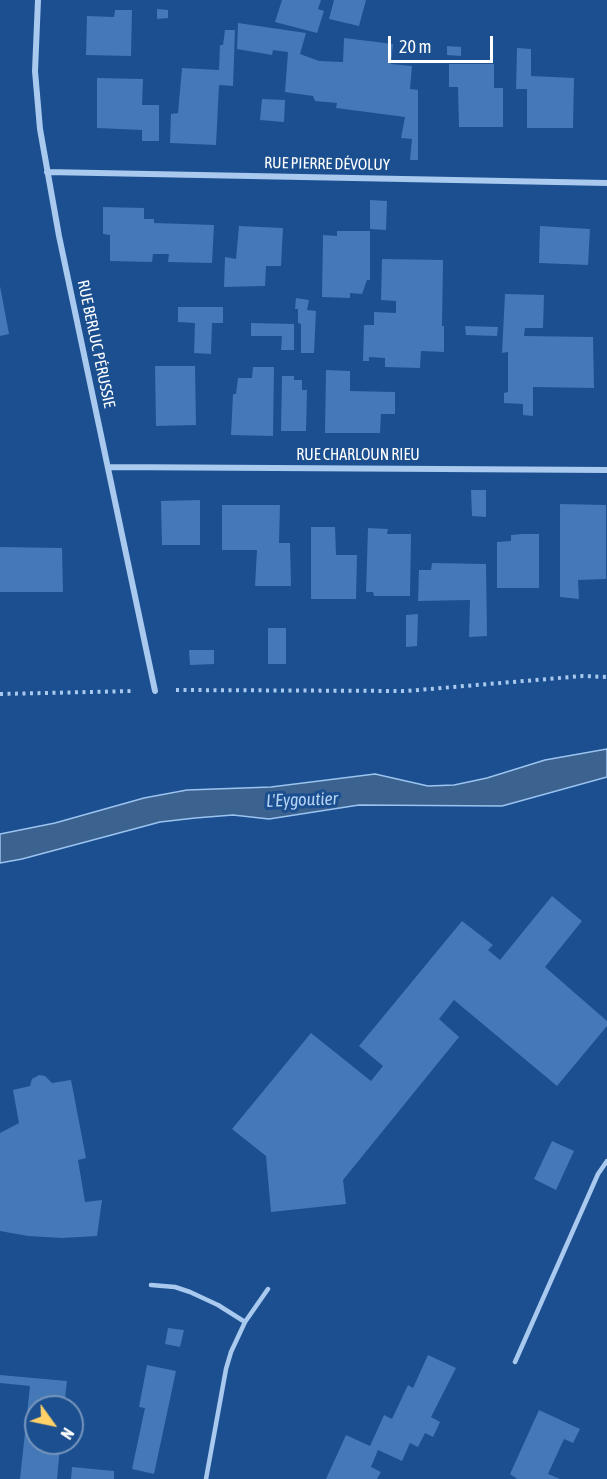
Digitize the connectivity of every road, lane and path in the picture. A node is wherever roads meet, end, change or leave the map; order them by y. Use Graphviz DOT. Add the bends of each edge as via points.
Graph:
graph roads {
  1 [pos="38,0"];
  2 [pos="47,172"];
  3 [pos="607,183"];
  4 [pos="108,468"];
  5 [pos="607,470"];
  6 [pos="607,677"];
  7 [pos="156,690"];
  8 [pos="0,694"];
  9 [pos="607,1161"];
  10 [pos="151,1285"];
  11 [pos="268,1289"];
  12 [pos="245,1322"];
  13 [pos="515,1362"];
  14 [pos="206,1479"];
  1 -- 2 [label="street, RUE BERLUC PÉRUSSIE" via="36,96"];
  2 -- 3 [label="street, RUE PIERRE DÉVOLUY"];
  2 -- 4 [label="street, RUE BERLUC PÉRUSSIE"];
  4 -- 5 [label="street, RUE CHARLOUN RIEU"];
  4 -- 7 [label="street, RUE BERLUC PÉRUSSIE"];
  6 -- 7 [label="path" via="406,691"];
  7 -- 8 [label="path"];
  9 -- 13 [label="lane"];
  10 -- 12 [label="lane" via="190,1292"];
  11 -- 12 [label="lane"];
  12 -- 14 [label="lane" via="226,1370"];
}
